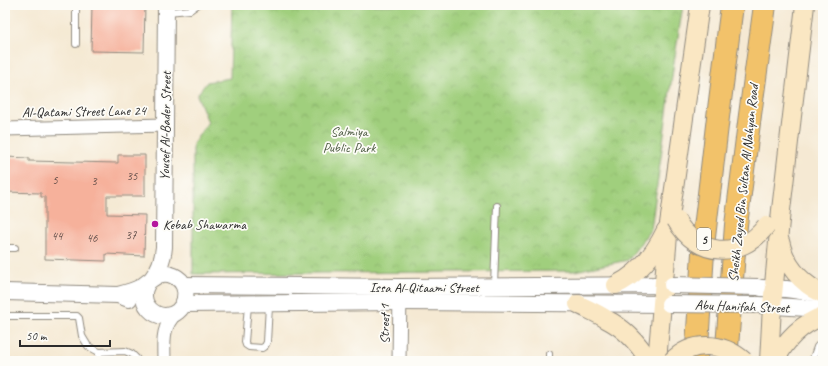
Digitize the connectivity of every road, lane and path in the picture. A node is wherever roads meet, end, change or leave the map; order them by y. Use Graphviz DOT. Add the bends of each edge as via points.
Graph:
graph roads {
  1 [pos="76,5"];
  2 [pos="197,5"];
  3 [pos="700,5"];
  4 [pos="732,5"];
  5 [pos="765,5"];
  6 [pos="805,5"];
  7 [pos="166,9"];
  8 [pos="76,44"];
  9 [pos="165,125"];
  10 [pos="5,129"];
  11 [pos="497,206"];
  12 [pos="672,216"];
  13 [pos="772,230"];
  14 [pos="164,247"];
  15 [pos="5,248"];
  16 [pos="15,248"];
  17 [pos="151,280"];
  18 [pos="181,282"];
  19 [pos="616,285"];
  20 [pos="668,285"];
  21 [pos="494,286"];
  22 [pos="5,292"];
  23 [pos="823,294"];
  24 [pos="118,295"];
  25 [pos="400,295"];
  26 [pos="765,297"];
  27 [pos="248,303"];
  28 [pos="269,303"];
  29 [pos="578,304"];
  30 [pos="665,304"];
  31 [pos="180,308"];
  32 [pos="150,309"];
  33 [pos="823,309"];
  34 [pos="5,316"];
  35 [pos="823,316"];
  36 [pos="164,338"];
  37 [pos="823,340"];
  38 [pos="99,352"];
  39 [pos="549,354"];
  40 [pos="99,361"];
  41 [pos="138,361"];
  42 [pos="164,361"];
  43 [pos="400,361"];
  44 [pos="549,361"];
  45 [pos="649,361"];
  46 [pos="657,361"];
  47 [pos="672,361"];
  48 [pos="696,361"];
  49 [pos="726,361"];
  50 [pos="744,361"];
  51 [pos="769,361"];
  52 [pos="774,361"];
  53 [pos="812,361"];
  1 -- 8 [label="lane"];
  2 -- 7 [label="lane" via="190,10"];
  3 -- 12 [label="main road"];
  4 -- 48 [label="highway, 5" via="704,237"];
  5 -- 49 [label="highway, Sheikh Zayed Bin Sultan Al Nahyan Road" via="736,225"];
  6 -- 13 [label="main road" via="782,200"];
  7 -- 9 [label="street, Yousef Al-Bader Street"];
  9 -- 10 [label="street, Al-Qatami Street Lane 24"];
  9 -- 14 [label="street, Yousef Al-Bader Street"];
  11 -- 21 [label="lane"];
  12 -- 13 [label="main road, bridge" via="692,239 715,249 740,247 760,233"];
  12 -- 19 [label="main road" via="658,246 648,259 622,283"];
  12 -- 20 [label="main road"];
  13 -- 23 [label="main road" via="794,272"];
  13 -- 26 [label="main road"];
  14 -- 17 [label="street, Yousef Al-Bader Street" via="158,271"];
  14 -- 18 [label="street, Yousef Al-Bader Street" via="169,264"];
  15 -- 16 [label="lane"];
  17 -- 18 [label="street" via="166,274"];
  17 -- 24 [label="street" via="134,290"];
  17 -- 32 [label="street" via="144,294"];
  18 -- 25 [label="street, Issa Al-Qitaami Street"];
  18 -- 31 [label="street" via="186,291 186,298"];
  19 -- 20 [label="street, Issa Al-Qitaami Street"];
  19 -- 21 [label="street, Issa Al-Qitaami Street"];
  20 -- 26 [label="street, Abu Hanifah Street, bridge"];
  20 -- 30 [label="main road"];
  21 -- 25 [label="street, Issa Al-Qitaami Street"];
  22 -- 24 [label="street"];
  23 -- 26 [label="street, Abu Hanifah Street"];
  24 -- 32 [label="street"];
  25 -- 28 [label="street, Issa Al-Qitaami Street"];
  25 -- 29 [label="street, Issa Al-Qitaami Street"];
  25 -- 43 [label="street, Street 1"];
  26 -- 30 [label="street, Abu Hanifah Street, bridge"];
  26 -- 33 [label="street, Abu Hanifah Street"];
  26 -- 51 [label="main road"];
  27 -- 28 [label="street, Issa Al-Qitaami Street"];
  27 -- 28 [label="lane" via="245,342 249,347 262,348 267,342"];
  27 -- 31 [label="street, Issa Al-Qitaami Street"];
  29 -- 30 [label="street, Issa Al-Qitaami Street"];
  29 -- 45 [label="main road" via="617,325 633,339"];
  30 -- 46 [label="main road"];
  31 -- 32 [label="street" via="170,315 163,316"];
  31 -- 36 [label="street" via="167,324"];
  32 -- 36 [label="street" via="160,324"];
  34 -- 38 [label="lane" via="77,316 82,336 88,346"];
  35 -- 52 [label="main road" via="797,331"];
  36 -- 42 [label="street"];
  37 -- 53 [label="lane" via="817,347"];
  38 -- 40 [label="lane"];
  38 -- 41 [label="lane" via="125,351"];
  39 -- 44 [label="lane"];
  47 -- 50 [label="main road, bridge" via="687,350 710,346 725,349"];
}
